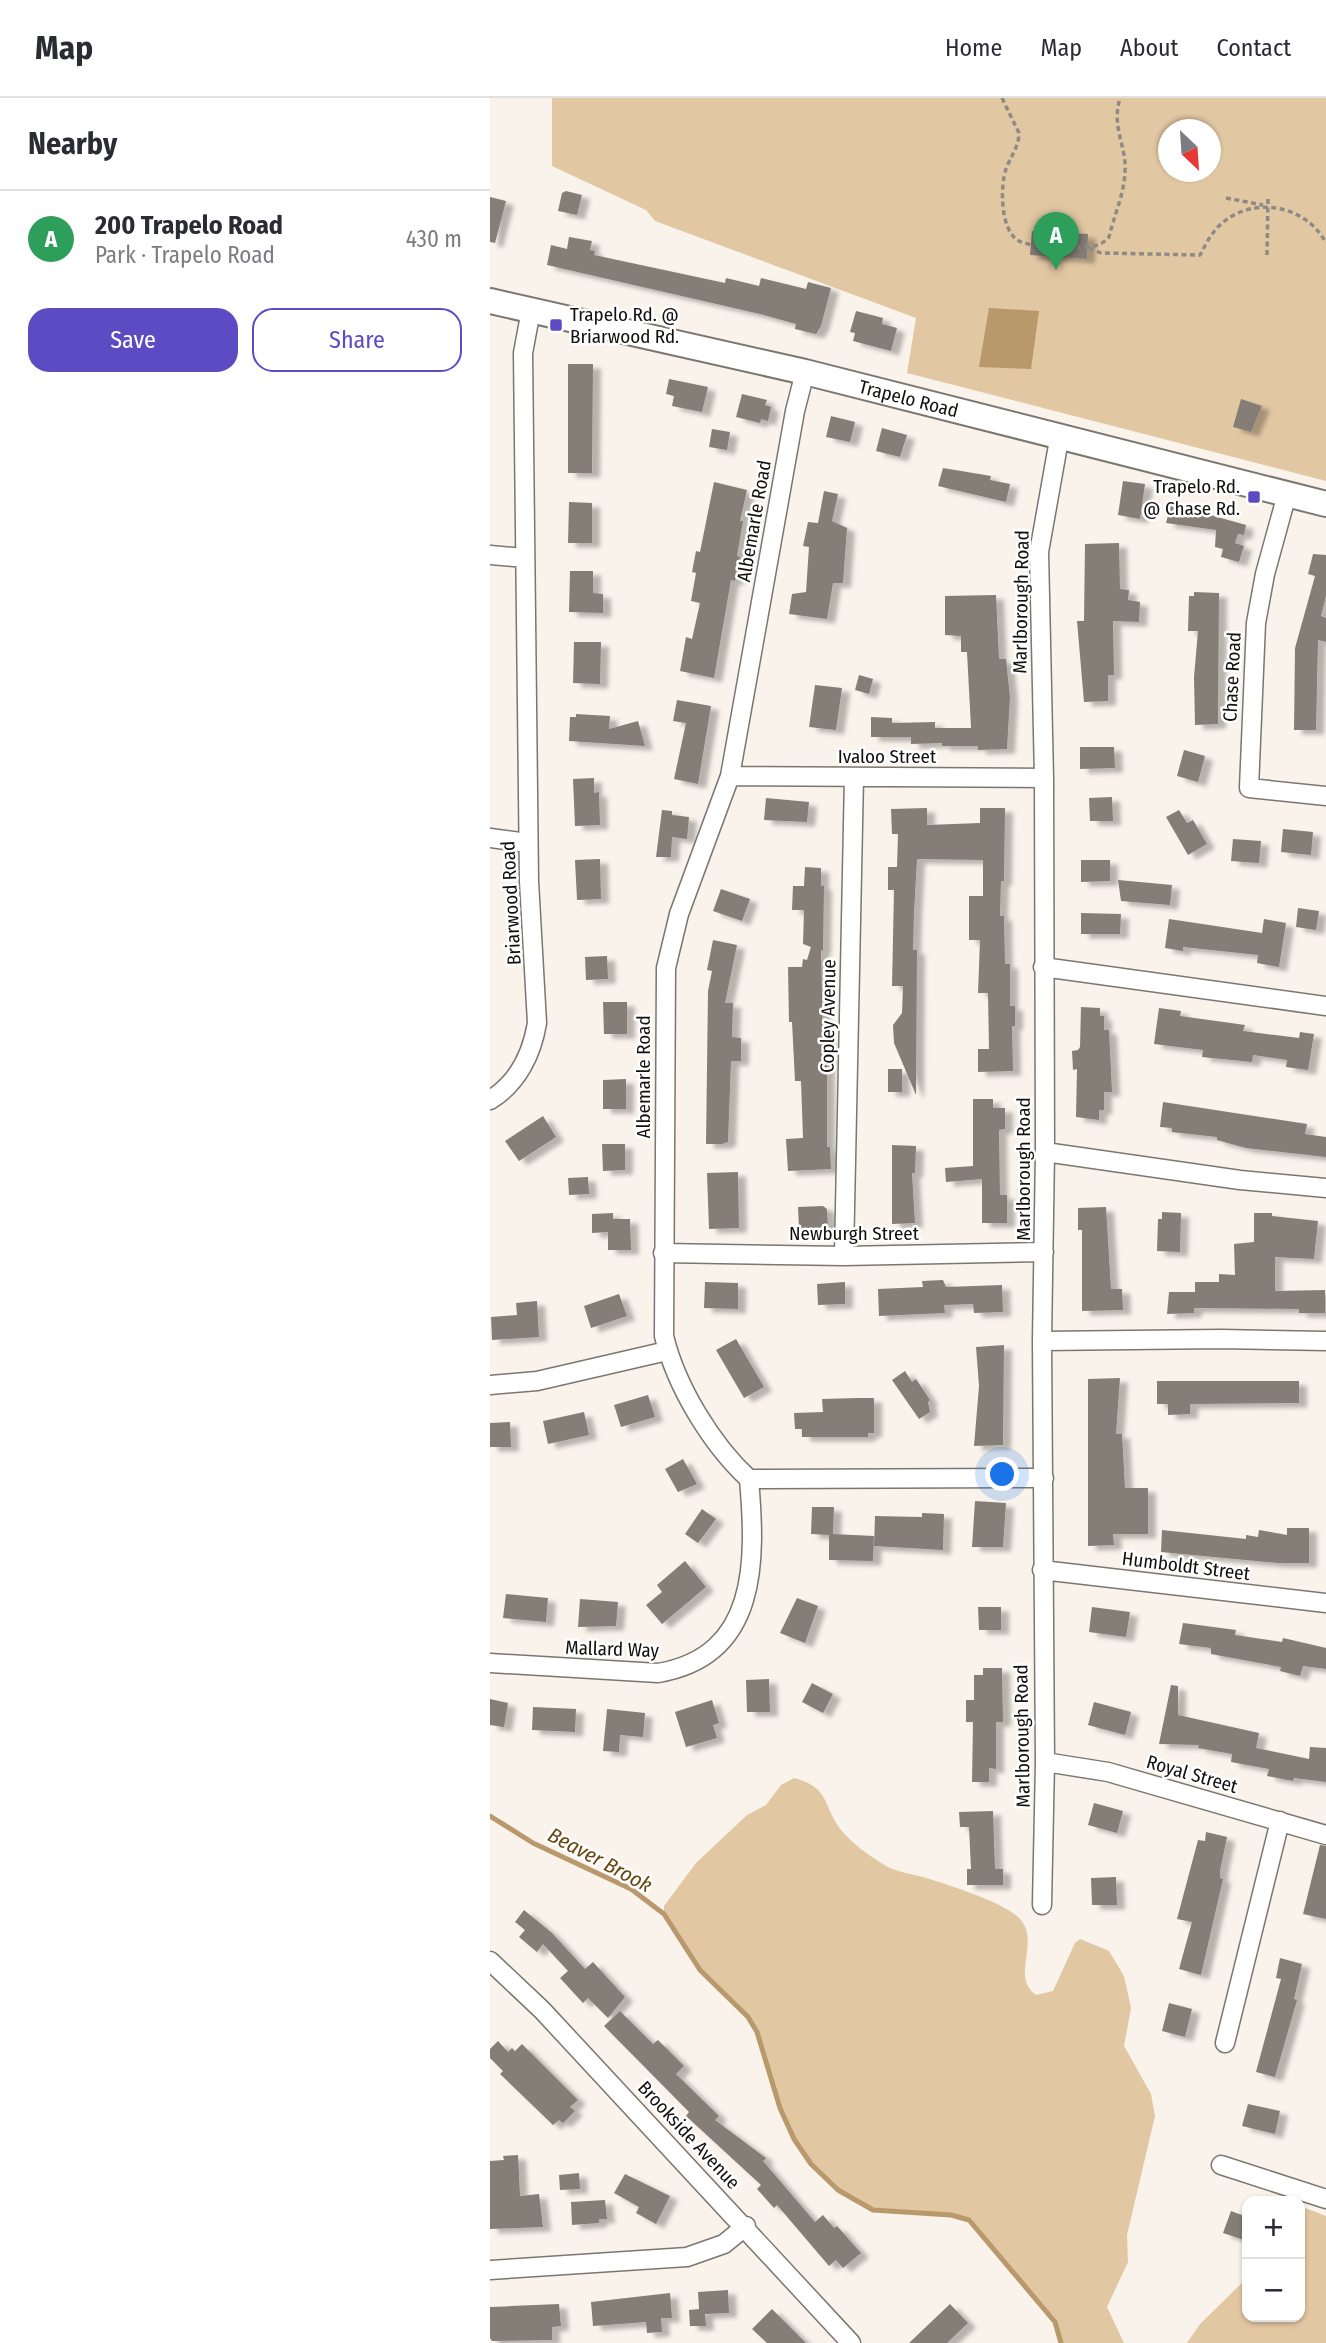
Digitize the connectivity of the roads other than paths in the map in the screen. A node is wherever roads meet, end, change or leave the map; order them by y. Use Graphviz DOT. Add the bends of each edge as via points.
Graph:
graph roads {
  1 [pos="490,301"];
  2 [pos="531,310"];
  3 [pos="805,372"];
  4 [pos="1060,434"];
  5 [pos="1287,494"];
  6 [pos="1326,504"];
  7 [pos="490,555"];
  8 [pos="525,558"];
  9 [pos="730,776"];
  10 [pos="854,777"];
  11 [pos="1044,778"];
  12 [pos="1326,796"];
  13 [pos="490,838"];
  14 [pos="528,843"];
  15 [pos="1043,967"];
  16 [pos="1326,1006"];
  17 [pos="490,1100"];
  18 [pos="1045,1152"];
  19 [pos="1326,1188"];
  20 [pos="663,1252"];
  21 [pos="1044,1252"];
  22 [pos="844,1256"];
  23 [pos="1042,1341"];
  24 [pos="1326,1341"];
  25 [pos="667,1351"];
  26 [pos="490,1385"];
  27 [pos="1044,1478"];
  28 [pos="749,1479"];
  29 [pos="1042,1570"];
  30 [pos="1326,1603"];
  31 [pos="490,1662"];
  32 [pos="1045,1762"];
  33 [pos="1280,1821"];
  34 [pos="1326,1835"];
  35 [pos="1042,1905"];
  36 [pos="490,1961"];
  37 [pos="1225,2043"];
  38 [pos="1221,2165"];
  39 [pos="1326,2199"];
  40 [pos="746,2227"];
  41 [pos="490,2270"];
  42 [pos="851,2343"];
  1 -- 2 [label="main road, Trapelo Road"];
  2 -- 3 [label="main road, Trapelo Road"];
  2 -- 8 [label="street, Briarwood Road" via="523,353"];
  3 -- 4 [label="main road, Trapelo Road"];
  3 -- 9 [label="street, Albemarle Road"];
  4 -- 5 [label="main road, Trapelo Road"];
  4 -- 11 [label="street, Marlborough Road" via="1038,552"];
  5 -- 6 [label="main road, Trapelo Road"];
  5 -- 12 [label="street, Chase Road" via="1256,623 1249,788"];
  7 -- 8 [label="street"];
  8 -- 14 [label="street, Briarwood Road"];
  9 -- 10 [label="street, Ivaloo Street"];
  9 -- 20 [label="street, Albemarle Road" via="679,914 666,968"];
  10 -- 11 [label="street, Ivaloo Street"];
  10 -- 22 [label="street, Copley Avenue"];
  11 -- 15 [label="street, Marlborough Road"];
  13 -- 14 [label="street"];
  14 -- 17 [label="street, Briarwood Road" via="537,1023 534,1041 519,1071"];
  15 -- 16 [label="street"];
  15 -- 18 [label="street, Marlborough Road"];
  18 -- 19 [label="street" via="1240,1181"];
  18 -- 21 [label="street, Marlborough Road"];
  20 -- 22 [label="street, Newburgh Street"];
  20 -- 25 [label="street, Albemarle Road" via="662,1320"];
  21 -- 22 [label="street, Newburgh Street"];
  21 -- 23 [label="street, Marlborough Road"];
  23 -- 24 [label="street"];
  23 -- 27 [label="street, Marlborough Road"];
  25 -- 26 [label="street" via="537,1381"];
  25 -- 28 [label="street, Albemarle Road" via="717,1446"];
  27 -- 28 [label="street"];
  27 -- 29 [label="street, Marlborough Road"];
  28 -- 31 [label="street, Mallard Way" via="749,1587 732,1628 702,1658 657,1673"];
  29 -- 30 [label="street, Humboldt Street"];
  29 -- 32 [label="street, Marlborough Road"];
  32 -- 33 [label="street, Royal Street" via="1108,1772"];
  32 -- 35 [label="street, Marlborough Road"];
  33 -- 34 [label="street, Royal Street"];
  33 -- 37 [label="street"];
  36 -- 40 [label="street, Brookside Avenue"];
  38 -- 39 [label="street"];
  40 -- 41 [label="street" via="724,2244 687,2257"];
  40 -- 42 [label="street, Brookside Avenue"];
}
